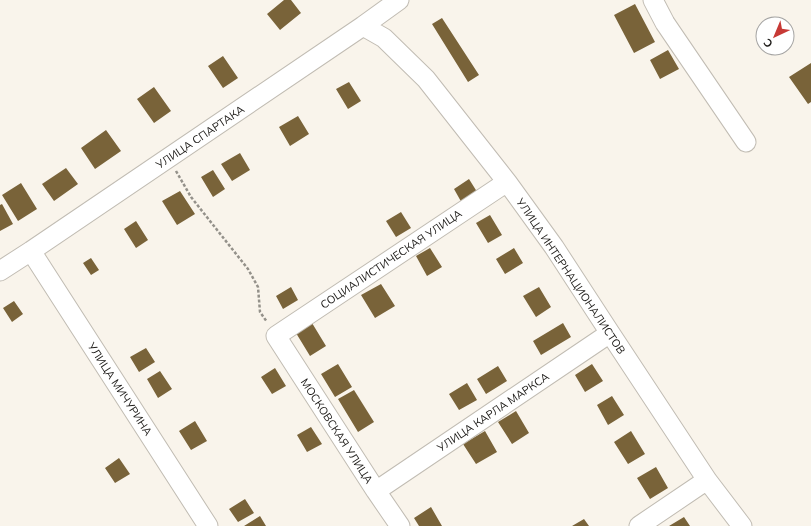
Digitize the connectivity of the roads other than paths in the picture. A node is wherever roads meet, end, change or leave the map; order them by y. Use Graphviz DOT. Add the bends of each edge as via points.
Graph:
graph roads {
  1 [pos="399,0"];
  2 [pos="653,0"];
  3 [pos="363,26"];
  4 [pos="746,142"];
  5 [pos="507,182"];
  6 [pos="31,251"];
  7 [pos="0,271"];
  8 [pos="610,333"];
  9 [pos="276,336"];
  10 [pos="707,480"];
  11 [pos="376,491"];
  12 [pos="208,526"];
  13 [pos="400,526"];
  14 [pos="639,526"];
  15 [pos="742,526"];
  1 -- 3 [label="street, УЛИЦА СПАРТАКА"];
  2 -- 4 [label="street" via="665,23"];
  3 -- 5 [label="street, УЛИЦА ИНТЕРНАЦИОНАЛИСТОВ" via="384,38 426,79"];
  3 -- 6 [label="street, УЛИЦА СПАРТАКА"];
  5 -- 8 [label="street, УЛИЦА ИНТЕРНАЦИОНАЛИСТОВ" via="554,247"];
  5 -- 9 [label="street, СОЦИАЛИСТИЧЕСКАЯ УЛИЦА"];
  6 -- 7 [label="street, УЛИЦА СПАРТАКА"];
  6 -- 12 [label="street, УЛИЦА МИЧУРИНА"];
  8 -- 10 [label="street, УЛИЦА ИНТЕРНАЦИОНАЛИСТОВ"];
  8 -- 11 [label="street, УЛИЦА КАРЛА МАРКСА"];
  9 -- 11 [label="street, МОСКОВСКАЯ УЛИЦА"];
  10 -- 14 [label="street"];
  10 -- 15 [label="street, УЛИЦА ИНТЕРНАЦИОНАЛИСТОВ"];
  11 -- 13 [label="street, МОСКОВСКАЯ УЛИЦА"];
}
